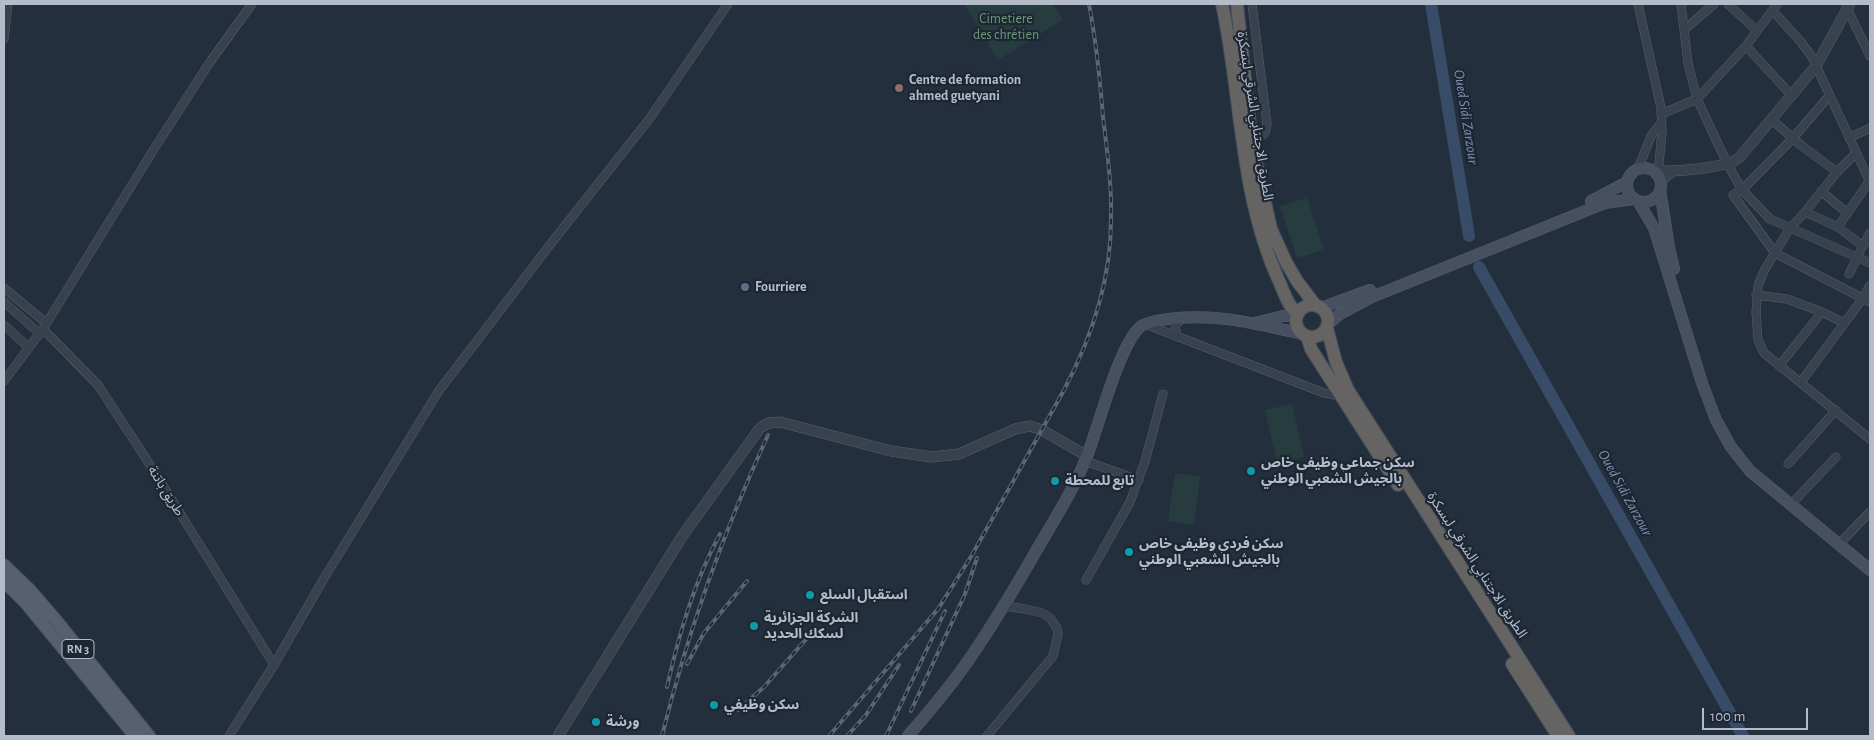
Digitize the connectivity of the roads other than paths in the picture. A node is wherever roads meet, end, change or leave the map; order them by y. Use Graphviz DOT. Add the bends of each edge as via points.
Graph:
graph roads {
  1 [pos="8,4"];
  2 [pos="252,4"];
  3 [pos="728,4"];
  4 [pos="1222,4"];
  5 [pos="1237,4"];
  6 [pos="1252,4"];
  7 [pos="1638,4"];
  8 [pos="1681,4"];
  9 [pos="1714,4"];
  10 [pos="1728,4"];
  11 [pos="1848,5"];
  12 [pos="1775,7"];
  13 [pos="1684,30"];
  14 [pos="1756,30"];
  15 [pos="4,39"];
  16 [pos="1746,46"];
  17 [pos="1870,56"];
  18 [pos="1816,66"];
  19 [pos="1792,96"];
  20 [pos="1829,96"];
  21 [pos="1697,99"];
  22 [pos="1661,114"];
  23 [pos="1772,120"];
  24 [pos="1661,123"];
  25 [pos="1870,128"];
  26 [pos="1793,138"];
  27 [pos="1850,138"];
  28 [pos="1252,143"];
  29 [pos="1856,153"];
  30 [pos="1870,162"];
  31 [pos="1727,164"];
  32 [pos="1862,166"];
  33 [pos="1638,169"];
  34 [pos="1837,172"];
  35 [pos="1658,178"];
  36 [pos="1870,181"];
  37 [pos="1627,182"];
  38 [pos="1742,190"];
  39 [pos="1821,191"];
  40 [pos="1636,200"];
  41 [pos="1805,212"];
  42 [pos="1846,212"];
  43 [pos="1838,227"];
  44 [pos="1790,228"];
  45 [pos="1870,233"];
  46 [pos="1863,246"];
  47 [pos="1775,253"];
  48 [pos="1858,256"];
  49 [pos="1870,263"];
  50 [pos="1849,274"];
  51 [pos="1870,285"];
  52 [pos="4,288"];
  53 [pos="1756,295"];
  54 [pos="1867,300"];
  55 [pos="4,302"];
  56 [pos="1318,307"];
  57 [pos="1822,312"];
  58 [pos="1297,315"];
  59 [pos="1183,318"];
  60 [pos="1844,323"];
  61 [pos="1145,324"];
  62 [pos="1254,324"];
  63 [pos="4,325"];
  64 [pos="1327,326"];
  65 [pos="43,329"];
  66 [pos="1305,335"];
  67 [pos="1177,337"];
  68 [pos="29,348"];
  69 [pos="1779,366"];
  70 [pos="4,381"];
  71 [pos="1801,382"];
  72 [pos="1163,394"];
  73 [pos="1341,396"];
  74 [pos="1836,410"];
  75 [pos="1870,439"];
  76 [pos="1836,457"];
  77 [pos="1086,459"];
  78 [pos="1788,464"];
  79 [pos="1139,480"];
  80 [pos="1796,499"];
  81 [pos="1870,512"];
  82 [pos="1841,542"];
  83 [pos="1870,562"];
  84 [pos="4,565"];
  85 [pos="1870,570"];
  86 [pos="1086,580"];
  87 [pos="4,581"];
  88 [pos="1004,606"];
  89 [pos="274,665"];
  90 [pos="117,705"];
  91 [pos="135,736"];
  92 [pos="149,736"];
  93 [pos="229,736"];
  94 [pos="558,736"];
  95 [pos="908,736"];
  96 [pos="987,736"];
  97 [pos="1558,736"];
  98 [pos="1569,736"];
  1 -- 15 [label="street"];
  2 -- 65 [label="street" via="154,149"];
  3 -- 89 [label="street" via="650,118 438,392 322,580"];
  4 -- 58 [label="highway, الطريق الاجتنابي الشرقي لبسكرة" via="1252,201 1271,263"];
  5 -- 28 [label="highway, الطريق الاجتنابي الشرقي لبسكرة"];
  6 -- 28 [label="street" via="1267,124 1265,133"];
  7 -- 22 [label="street"];
  8 -- 13 [label="street"];
  9 -- 13 [label="street"];
  10 -- 14 [label="street"];
  11 -- 17 [label="street"];
  11 -- 18 [label="street"];
  12 -- 14 [label="street"];
  12 -- 18 [label="street"];
  13 -- 21 [label="street"];
  14 -- 16 [label="street"];
  16 -- 19 [label="street"];
  16 -- 21 [label="street"];
  18 -- 19 [label="street"];
  18 -- 20 [label="street"];
  19 -- 23 [label="street"];
  20 -- 26 [label="street"];
  20 -- 27 [label="street"];
  21 -- 22 [label="street"];
  21 -- 31 [label="street"];
  22 -- 24 [label="street"];
  23 -- 26 [label="street"];
  23 -- 31 [label="street" via="1739,158"];
  24 -- 33 [label="street" via="1651,136"];
  24 -- 35 [label="street"];
  25 -- 27 [label="street"];
  26 -- 34 [label="street"];
  26 -- 38 [label="street"];
  27 -- 29 [label="street"];
  28 -- 56 [label="highway, الطريق الاجتنابي الشرقي لبسكرة" via="1271,229 1297,281"];
  29 -- 32 [label="street"];
  29 -- 34 [label="street"];
  30 -- 32 [label="street"];
  31 -- 35 [label="street" via="1674,171"];
  31 -- 38 [label="street"];
  32 -- 36 [label="street"];
  33 -- 35 [label="main road"];
  33 -- 37 [label="main road"];
  34 -- 39 [label="street"];
  35 -- 40 [label="main road" via="1651,200"];
  35 -- 80 [label="main road" via="1672,262 1698,350 1723,418 1745,453"];
  36 -- 42 [label="street"];
  37 -- 40 [label="main road" via="1627,189"];
  37 -- 56 [label="main road" via="1587,203 1350,298"];
  38 -- 44 [label="street" via="1770,218"];
  38 -- 47 [label="street" via="1733,197"];
  39 -- 41 [label="street"];
  39 -- 42 [label="street"];
  40 -- 64 [label="main road" via="1605,203 1372,297 1340,314"];
  40 -- 82 [label="main road" via="1658,238 1691,352 1724,436 1750,471"];
  41 -- 43 [label="street"];
  41 -- 44 [label="street"];
  42 -- 43 [label="street"];
  43 -- 46 [label="street"];
  44 -- 47 [label="street"];
  44 -- 48 [label="street"];
  45 -- 46 [label="street"];
  46 -- 48 [label="street"];
  47 -- 53 [label="street" via="1764,271"];
  47 -- 54 [label="street"];
  48 -- 49 [label="street"];
  48 -- 50 [label="street"];
  51 -- 54 [label="street"];
  52 -- 65 [label="street, طريق باتنة"];
  53 -- 57 [label="street" via="1787,299"];
  53 -- 69 [label="street" via="1759,344"];
  54 -- 60 [label="street"];
  55 -- 65 [label="street, طريق باتنة"];
  56 -- 58 [label="highway" via="1308,306"];
  56 -- 64 [label="highway" via="1327,315"];
  57 -- 60 [label="street"];
  57 -- 69 [label="street"];
  58 -- 62 [label="main road"];
  58 -- 66 [label="highway" via="1298,328"];
  59 -- 61 [label="main road"];
  59 -- 62 [label="main road" via="1206,316"];
  59 -- 67 [label="street" via="1175,325"];
  60 -- 71 [label="street"];
  61 -- 67 [label="street"];
  61 -- 77 [label="main road" via="1131,337 1119,364"];
  62 -- 66 [label="main road"];
  63 -- 68 [label="street"];
  64 -- 66 [label="highway" via="1316,336"];
  64 -- 98 [label="highway, الطريق الاجتنابي الشرقي لبسكرة" via="1336,362 1348,390"];
  65 -- 68 [label="street"];
  65 -- 89 [label="street, طريق باتنة" via="98,385"];
  66 -- 73 [label="highway, الطريق الاجتنابي الشرقي لبسكرة"];
  67 -- 73 [label="street" via="1324,393"];
  68 -- 70 [label="street"];
  69 -- 71 [label="street"];
  71 -- 74 [label="street"];
  72 -- 79 [label="street"];
  73 -- 97 [label="highway, الطريق الاجتنابي الشرقي لبسكرة"];
  74 -- 75 [label="street"];
  74 -- 78 [label="street"];
  76 -- 80 [label="street"];
  77 -- 79 [label="street"];
  77 -- 88 [label="main road"];
  77 -- 94 [label="street" via="1042,430 1030,426 1015,429 959,454 932,456 891,451 790,424 768,423 760,428 683,535"];
  79 -- 86 [label="street" via="1121,521"];
  80 -- 82 [label="main road"];
  81 -- 82 [label="street"];
  82 -- 83 [label="main road"];
  82 -- 85 [label="main road"];
  84 -- 90 [label="main road, RN 3" via="29,589"];
  87 -- 90 [label="main road, RN 3"];
  88 -- 95 [label="main road" via="962,670"];
  88 -- 96 [label="street" via="1042,613 1050,618 1058,634 1053,656"];
  89 -- 93 [label="street"];
  90 -- 91 [label="main road, RN 3"];
  90 -- 92 [label="main road, RN 3"];
}
